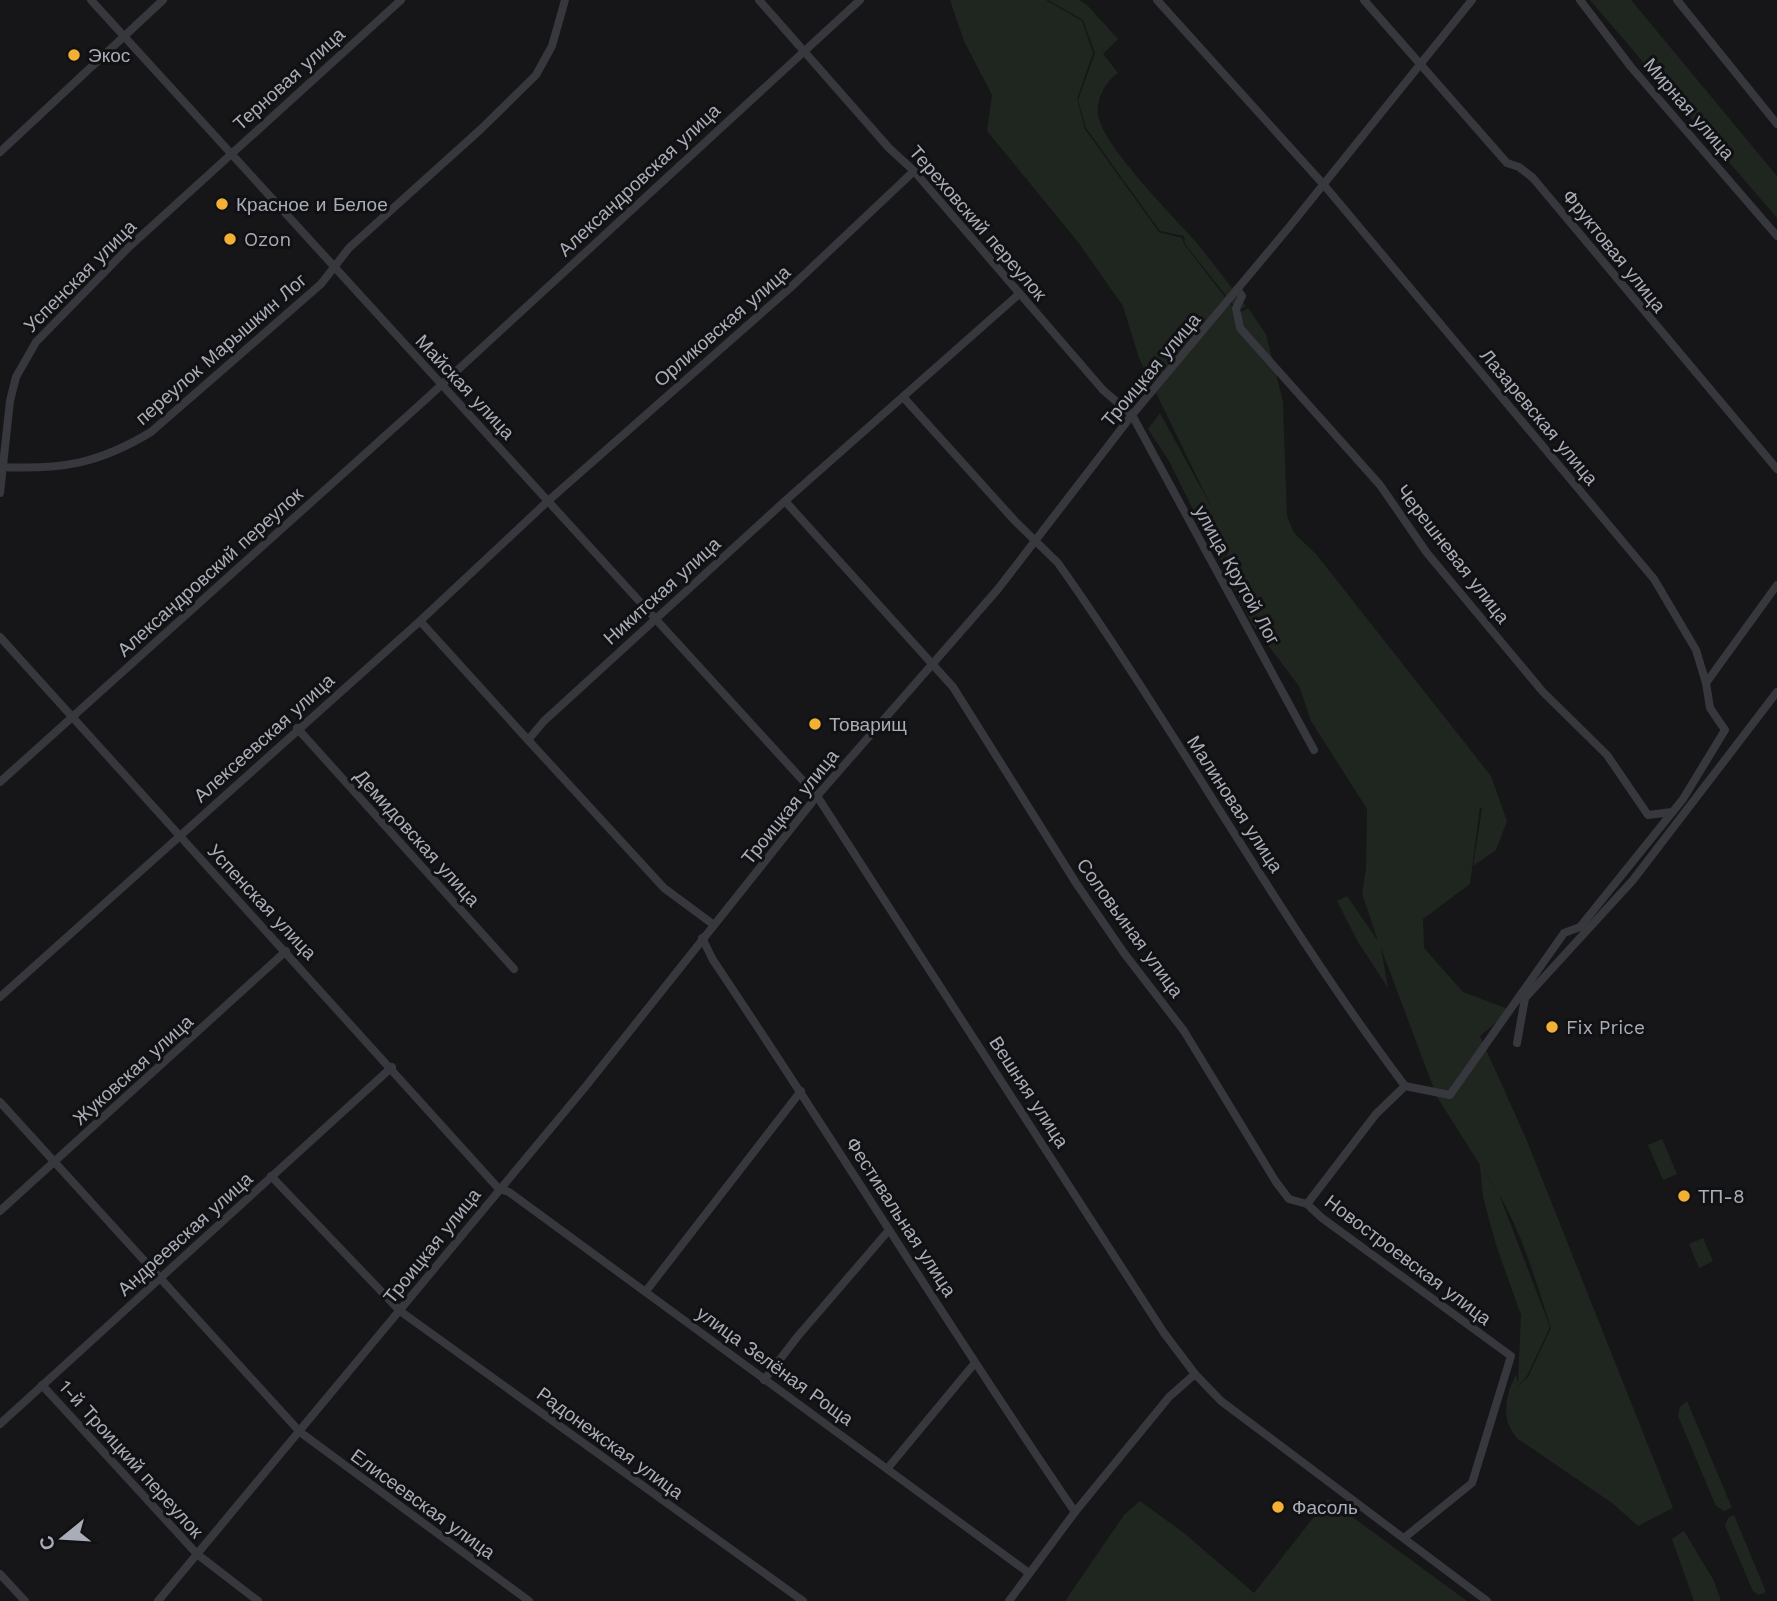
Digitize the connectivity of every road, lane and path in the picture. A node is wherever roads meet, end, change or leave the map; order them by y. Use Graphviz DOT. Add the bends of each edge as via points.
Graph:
graph roads {
  1 [pos="91,0"];
  2 [pos="163,0"];
  3 [pos="401,0"];
  4 [pos="565,0"];
  5 [pos="759,0"];
  6 [pos="860,0"];
  7 [pos="1157,0"];
  8 [pos="1364,0"];
  9 [pos="1472,0"];
  10 [pos="1580,0"];
  11 [pos="1677,0"];
  12 [pos="125,37"];
  13 [pos="804,50"];
  14 [pos="1420,63"];
  15 [pos="1777,124"];
  16 [pos="0,152"];
  17 [pos="230,153"];
  18 [pos="914,170"];
  19 [pos="1324,185"];
  20 [pos="1777,236"];
  21 [pos="334,267"];
  22 [pos="1237,289"];
  23 [pos="1018,295"];
  24 [pos="441,384"];
  25 [pos="904,398"];
  26 [pos="1132,415"];
  27 [pos="1,467"];
  28 [pos="1777,469"];
  29 [pos="0,493"];
  30 [pos="548,501"];
  31 [pos="785,501"];
  32 [pos="1036,542"];
  33 [pos="1777,585"];
  34 [pos="656,618"];
  35 [pos="420,621"];
  36 [pos="0,637"];
  37 [pos="932,662"];
  38 [pos="1706,684"];
  39 [pos="1777,692"];
  40 [pos="74,717"];
  41 [pos="297,728"];
  42 [pos="528,740"];
  43 [pos="1314,750"];
  44 [pos="0,782"];
  45 [pos="817,796"];
  46 [pos="1673,812"];
  47 [pos="180,836"];
  48 [pos="713,925"];
  49 [pos="702,938"];
  50 [pos="286,951"];
  51 [pos="514,969"];
  52 [pos="0,997"];
  53 [pos="1517,1043"];
  54 [pos="392,1067"];
  55 [pos="1405,1086"];
  56 [pos="801,1091"];
  57 [pos="0,1102"];
  58 [pos="54,1162"];
  59 [pos="271,1176"];
  60 [pos="499,1189"];
  61 [pos="1307,1204"];
  62 [pos="0,1211"];
  63 [pos="889,1230"];
  64 [pos="160,1278"];
  65 [pos="646,1291"];
  66 [pos="400,1311"];
  67 [pos="974,1364"];
  68 [pos="1195,1374"];
  69 [pos="764,1380"];
  70 [pos="42,1385"];
  71 [pos="0,1424"];
  72 [pos="300,1433"];
  73 [pos="887,1469"];
  74 [pos="1075,1512"];
  75 [pos="1404,1538"];
  76 [pos="197,1555"];
  77 [pos="1029,1573"];
  78 [pos="0,1574"];
  79 [pos="25,1601"];
  80 [pos="158,1601"];
  81 [pos="258,1601"];
  82 [pos="528,1601"];
  83 [pos="803,1601"];
  84 [pos="1009,1601"];
  85 [pos="1487,1601"];
  1 -- 12 [label="street, Майская улица"];
  2 -- 12 [label="street"];
  3 -- 17 [label="street, Терновая улица"];
  4 -- 21 [label="street, переулок Марышкин Лог" via="552,46 536,75"];
  5 -- 13 [label="street, Тереховский переулок"];
  6 -- 13 [label="street, Александровская улица"];
  7 -- 19 [label="street, Лазаревская улица"];
  8 -- 14 [label="street, Фруктовая улица"];
  9 -- 14 [label="street, Троицкая улица"];
  10 -- 20 [label="street, Мирная улица" via="1631,68"];
  11 -- 15 [label="street"];
  12 -- 16 [label="street"];
  12 -- 17 [label="street, Майская улица"];
  13 -- 18 [label="street, Тереховский переулок"];
  13 -- 24 [label="street, Александровская улица"];
  14 -- 19 [label="street, Троицкая улица"];
  14 -- 28 [label="street, Фруктовая улица" via="1507,163 1533,178"];
  17 -- 21 [label="street, Майская улица"];
  17 -- 27 [label="street, Успенская улица" via="36,342 16,377"];
  18 -- 23 [label="street, Тереховский переулок"];
  18 -- 30 [label="street, Орликовская улица" via="790,288"];
  19 -- 22 [label="street, Троицкая улица"];
  19 -- 38 [label="street, Лазаревская улица" via="1654,579 1696,650"];
  21 -- 24 [label="street, Майская улица"];
  21 -- 27 [label="street, переулок Марышкин Лог" via="321,284 151,432 125,448 53,468"];
  22 -- 26 [label="street, Троицкая улица"];
  22 -- 46 [label="street, Черешневая улица" via="1242,296 1236,308 1240,328 1380,485 1427,553 1543,692 1607,755 1648,816"];
  23 -- 25 [label="street, Никитская улица"];
  23 -- 26 [label="street, Тереховский переулок" via="1103,390"];
  24 -- 30 [label="street, Майская улица"];
  24 -- 40 [label="street, Александровский переулок"];
  25 -- 31 [label="street, Никитская улица"];
  25 -- 32 [label="street, Малиновая улица"];
  26 -- 32 [label="street, Троицкая улица"];
  26 -- 43 [label="street, улица Крутой Лог"];
  27 -- 29 [label="street, Успенская улица"];
  30 -- 34 [label="street, Майская улица"];
  30 -- 35 [label="street, Алексеевская улица"];
  31 -- 34 [label="street, Никитская улица"];
  31 -- 37 [label="street, Соловьиная улица"];
  32 -- 37 [label="street, Троицкая улица"];
  32 -- 55 [label="street, Малиновая улица" via="1081,596 1286,913"];
  33 -- 38 [label="street"];
  34 -- 42 [label="street, Никитская улица"];
  34 -- 45 [label="street, Майская улица"];
  35 -- 41 [label="street, Алексеевская улица"];
  35 -- 42 [label="street"];
  36 -- 40 [label="street, Успенская улица"];
  37 -- 45 [label="street, Троицкая улица"];
  37 -- 61 [label="street, Соловьиная улица" via="980,726 1006,774 1117,943 1184,1031 1276,1182 1289,1199"];
  38 -- 46 [label="street" via="1710,708 1726,730"];
  39 -- 53 [label="street" via="1633,880 1525,998"];
  40 -- 44 [label="street, Александровский переулок"];
  40 -- 47 [label="street, Успенская улица"];
  41 -- 47 [label="street, Алексеевская улица"];
  41 -- 51 [label="street, Демидовская улица"];
  42 -- 48 [label="street" via="664,888"];
  45 -- 48 [label="street, Троицкая улица"];
  45 -- 68 [label="street, Вешняя улица" via="1164,1333"];
  46 -- 55 [label="street" via="1580,927 1564,933 1450,1095"];
  47 -- 50 [label="street, Успенская улица"];
  47 -- 52 [label="street, Алексеевская улица"];
  48 -- 49 [label="street, Троицкая улица"];
  49 -- 56 [label="street, Фестивальная улица"];
  49 -- 60 [label="street, Троицкая улица"];
  50 -- 54 [label="street, Успенская улица"];
  50 -- 58 [label="street, Жуковская улица"];
  54 -- 59 [label="street, Андреевская улица"];
  54 -- 60 [label="street, Успенская улица"];
  55 -- 61 [label="street, Новостроевская улица" via="1376,1114"];
  56 -- 63 [label="street, Фестивальная улица"];
  56 -- 65 [label="street"];
  57 -- 58 [label="street, Елисеевская улица"];
  58 -- 62 [label="street, Жуковская улица"];
  58 -- 64 [label="street, Елисеевская улица"];
  59 -- 64 [label="street, Андреевская улица"];
  59 -- 66 [label="street, Радонежская улица"];
  60 -- 65 [label="street, улица Зелёная Роща"];
  60 -- 66 [label="street, Троицкая улица"];
  61 -- 75 [label="street, Новостроевская улица" via="1511,1356 1472,1483"];
  63 -- 67 [label="street, Фестивальная улица"];
  63 -- 69 [label="street"];
  64 -- 70 [label="street, Андреевская улица"];
  64 -- 72 [label="street, Елисеевская улица"];
  65 -- 69 [label="street, улица Зелёная Роща"];
  66 -- 72 [label="street, Троицкая улица"];
  66 -- 83 [label="street, Радонежская улица"];
  67 -- 73 [label="street"];
  67 -- 74 [label="street, Фестивальная улица"];
  68 -- 74 [label="street" via="1169,1397"];
  68 -- 75 [label="street, Вешняя улица" via="1221,1401"];
  69 -- 73 [label="street, улица Зелёная Роща"];
  70 -- 71 [label="street, Андреевская улица"];
  70 -- 76 [label="street, 1-й Троицкий переулок"];
  72 -- 76 [label="street, Троицкая улица"];
  72 -- 82 [label="street, Елисеевская улица"];
  73 -- 77 [label="street, улица Зелёная Роща"];
  74 -- 77 [label="street"];
  75 -- 85 [label="street, Вешняя улица"];
  76 -- 80 [label="street, Троицкая улица"];
  76 -- 81 [label="street, 1-й Троицкий переулок"];
  77 -- 84 [label="street"];
  78 -- 79 [label="street"];
}
